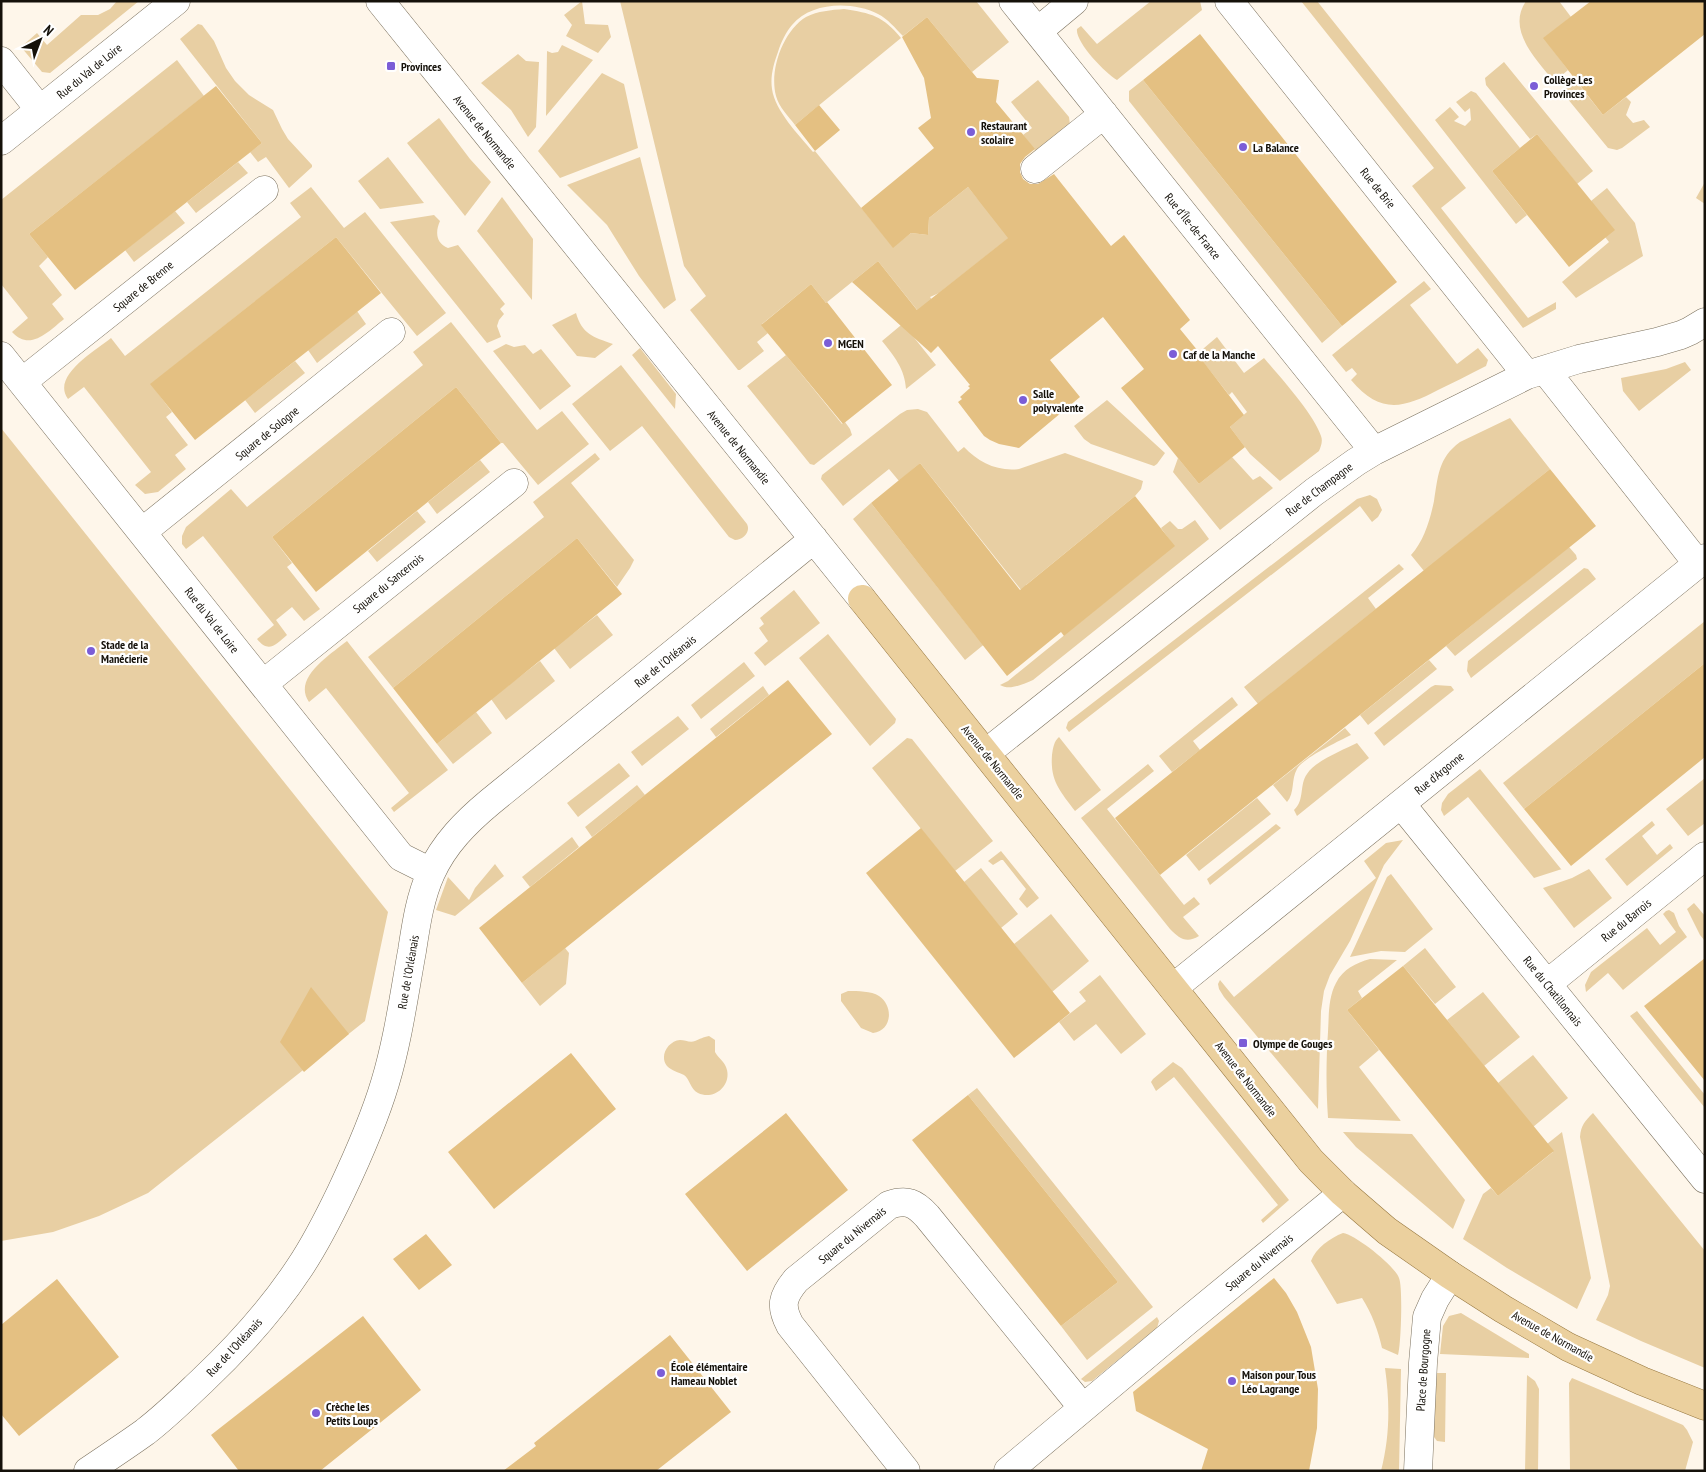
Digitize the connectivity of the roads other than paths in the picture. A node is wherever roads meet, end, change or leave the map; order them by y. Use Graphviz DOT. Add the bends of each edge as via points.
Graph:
graph roads {
  1 [pos="176,1"];
  2 [pos="380,1"];
  3 [pos="1014,1"];
  4 [pos="1074,1"];
  5 [pos="1229,1"];
  6 [pos="1038,31"];
  7 [pos="1,62"];
  8 [pos="40,110"];
  9 [pos="1104,114"];
  10 [pos="1,141"];
  11 [pos="1035,169"];
  12 [pos="264,190"];
  13 [pos="1705,322"];
  14 [pos="391,332"];
  15 [pos="1,356"];
  16 [pos="1536,372"];
  17 [pos="22,382"];
  18 [pos="1374,451"];
  19 [pos="514,483"];
  20 [pos="142,532"];
  21 [pos="814,540"];
  22 [pos="1701,561"];
  23 [pos="862,599"];
  24 [pos="262,684"];
  25 [pos="986,753"];
  26 [pos="1401,804"];
  27 [pos="1702,865"];
  28 [pos="431,872"];
  29 [pos="1547,984"];
  30 [pos="1173,988"];
  31 [pos="1705,1179"];
  32 [pos="1343,1193"];
  33 [pos="1450,1275"];
  34 [pos="1705,1406"];
  35 [pos="1083,1408"];
  36 [pos="88,1471"];
  37 [pos="906,1471"];
  38 [pos="1008,1471"];
  39 [pos="1418,1471"];
  1 -- 8 [label="street, Rue du Val de Loire"];
  2 -- 21 [label="street, Avenue de Normandie"];
  3 -- 6 [label="street, Rue d'Île-de-France"];
  4 -- 6 [label="street"];
  5 -- 16 [label="street, Rue de Brie"];
  6 -- 9 [label="street, Rue d'Île-de-France"];
  7 -- 8 [label="street"];
  8 -- 10 [label="street, Rue du Val de Loire"];
  9 -- 11 [label="street"];
  9 -- 18 [label="street, Rue d'Île-de-France"];
  12 -- 17 [label="street, Square de Brenne"];
  13 -- 16 [label="street, Rue de Champagne" via="1690,331 1657,342"];
  14 -- 20 [label="street, Square de Sologne"];
  15 -- 17 [label="street, Rue du Val de Loire"];
  16 -- 18 [label="street, Rue de Champagne"];
  16 -- 22 [label="street, Rue de Brie"];
  17 -- 20 [label="street, Rue du Val de Loire"];
  18 -- 25 [label="street, Rue de Champagne" via="1314,492"];
  19 -- 24 [label="street, Square du Sancerrois"];
  20 -- 24 [label="street, Rue du Val de Loire"];
  21 -- 23 [label="street, Avenue de Normandie"];
  21 -- 28 [label="street, Rue de l'Orléanais" via="474,815 451,840"];
  22 -- 26 [label="street, Rue d'Argonne"];
  23 -- 25 [label="main road, Avenue de Normandie"];
  24 -- 28 [label="street, Rue du Val de Loire" via="401,857"];
  25 -- 30 [label="main road, Avenue de Normandie"];
  26 -- 29 [label="street, Rue du Chatillonnais"];
  26 -- 30 [label="street, Rue d'Argonne"];
  27 -- 29 [label="street, Rue du Barrois"];
  28 -- 36 [label="street, Rue de l'Orléanais" via="417,922 385,1084 358,1156 325,1225 277,1299 214,1370 146,1431"];
  29 -- 31 [label="street, Rue du Chatillonnais"];
  30 -- 32 [label="main road, Avenue de Normandie" via="1311,1160"];
  32 -- 33 [label="main road, Avenue de Normandie" via="1387,1231"];
  32 -- 35 [label="street, Square du Nivernais"];
  33 -- 34 [label="main road, Avenue de Normandie" via="1568,1347"];
  33 -- 39 [label="street, Place de Bourgogne" via="1427,1317"];
  35 -- 37 [label="street, Square du Nivernais" via="927,1216 913,1204 900,1201 889,1205 796,1280 785,1295 784,1313 790,1325"];
  35 -- 38 [label="street, Square du Nivernais"];
}
